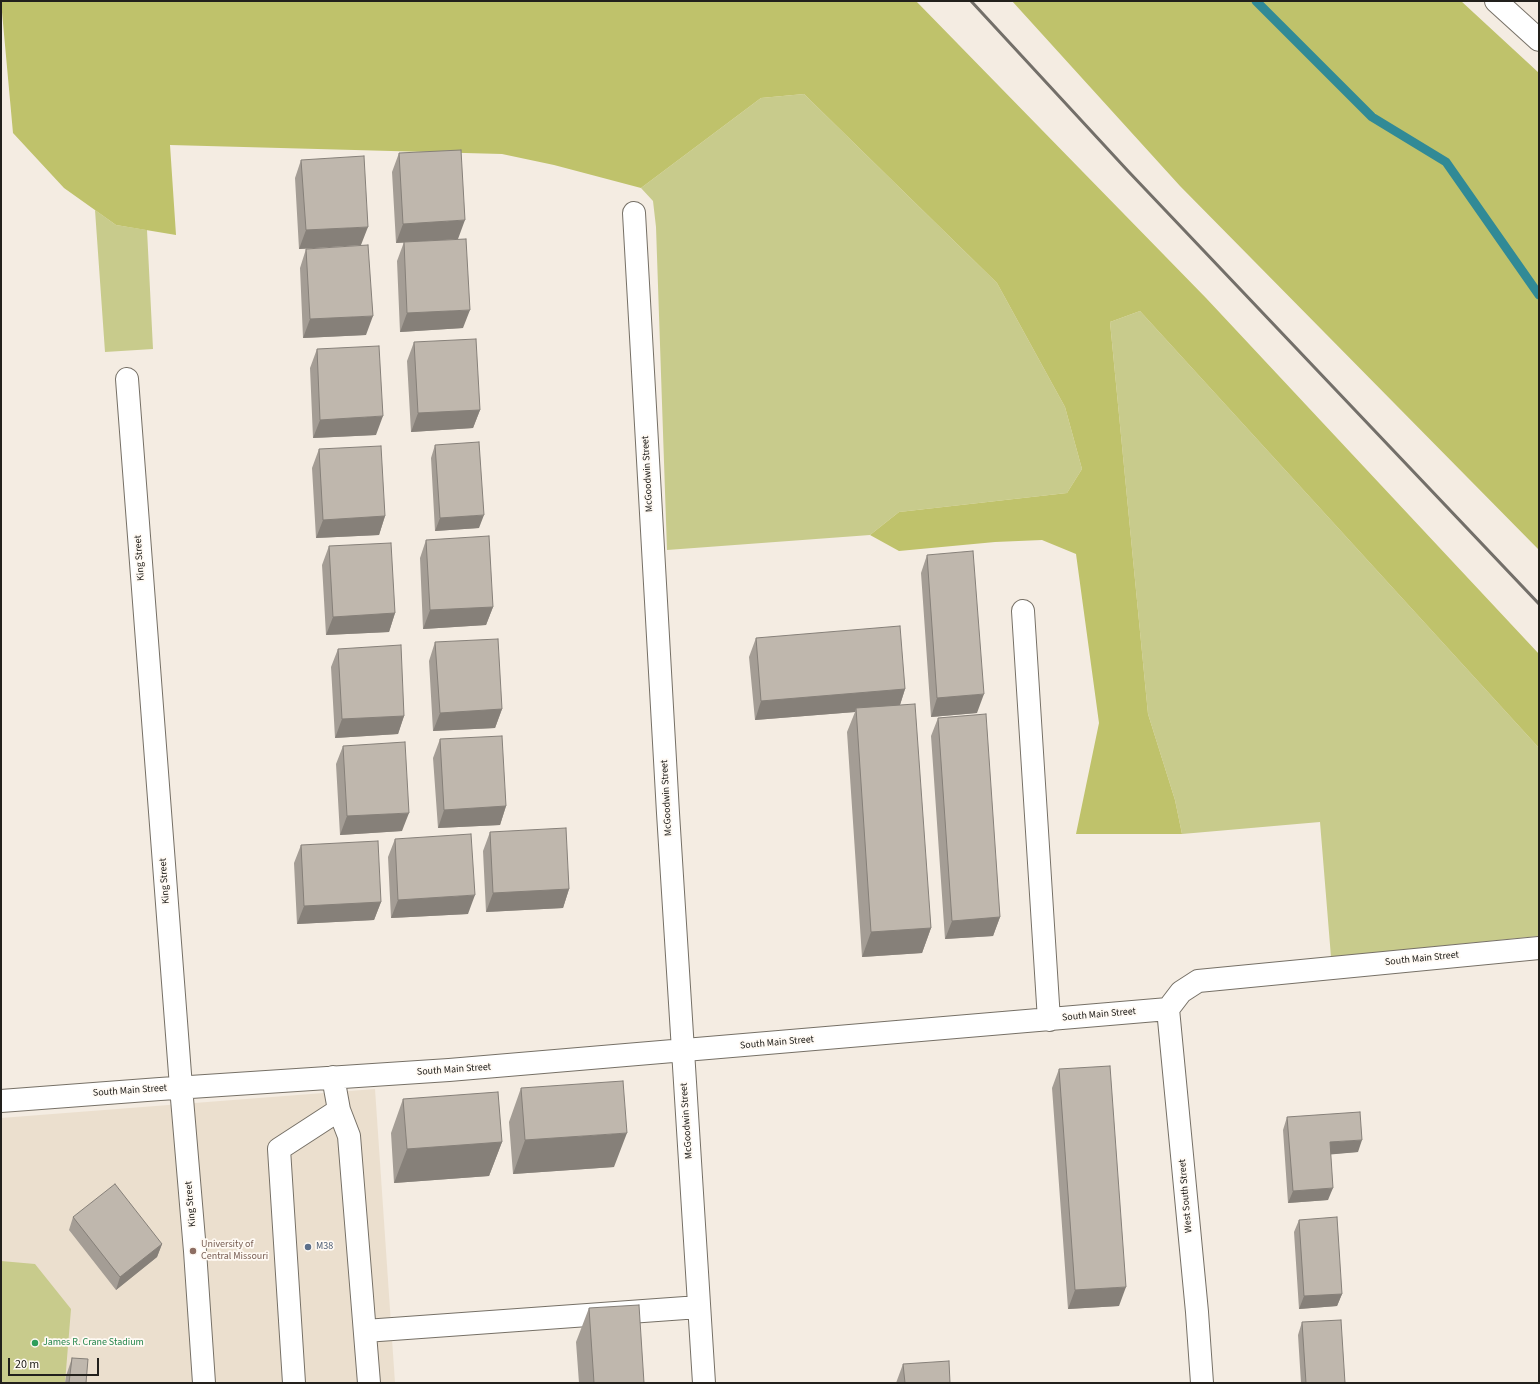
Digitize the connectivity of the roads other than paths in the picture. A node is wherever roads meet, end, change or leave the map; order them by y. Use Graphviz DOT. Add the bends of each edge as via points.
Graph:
graph roads {
  1 [pos="1496,1"];
  2 [pos="1539,40"];
  3 [pos="634,213"];
  4 [pos="127,379"];
  5 [pos="1023,611"];
  6 [pos="1539,948"];
  7 [pos="1168,1010"];
  8 [pos="1049,1020"];
  9 [pos="682,1051"];
  10 [pos="333,1077"];
  11 [pos="181,1087"];
  12 [pos="1,1101"];
  13 [pos="339,1110"];
  14 [pos="699,1307"];
  15 [pos="365,1331"];
  16 [pos="204,1383"];
  17 [pos="294,1383"];
  18 [pos="369,1383"];
  19 [pos="704,1383"];
  20 [pos="1202,1383"];
  1 -- 2 [label="street"];
  3 -- 9 [label="street, McGoodwin Street"];
  4 -- 11 [label="street, King Street"];
  5 -- 8 [label="street"];
  6 -- 7 [label="street, South Main Street" via="1198,981 1181,992"];
  7 -- 8 [label="street, South Main Street"];
  7 -- 20 [label="street, West South Street"];
  8 -- 9 [label="street, South Main Street"];
  9 -- 10 [label="street, South Main Street"];
  9 -- 14 [label="street, McGoodwin Street"];
  10 -- 11 [label="street, South Main Street"];
  10 -- 13 [label="street"];
  11 -- 12 [label="street, South Main Street"];
  11 -- 16 [label="street, King Street"];
  13 -- 15 [label="street" via="349,1136"];
  13 -- 17 [label="street" via="279,1149"];
  14 -- 15 [label="street"];
  14 -- 19 [label="street, McGoodwin Street"];
  15 -- 18 [label="street"];
}
